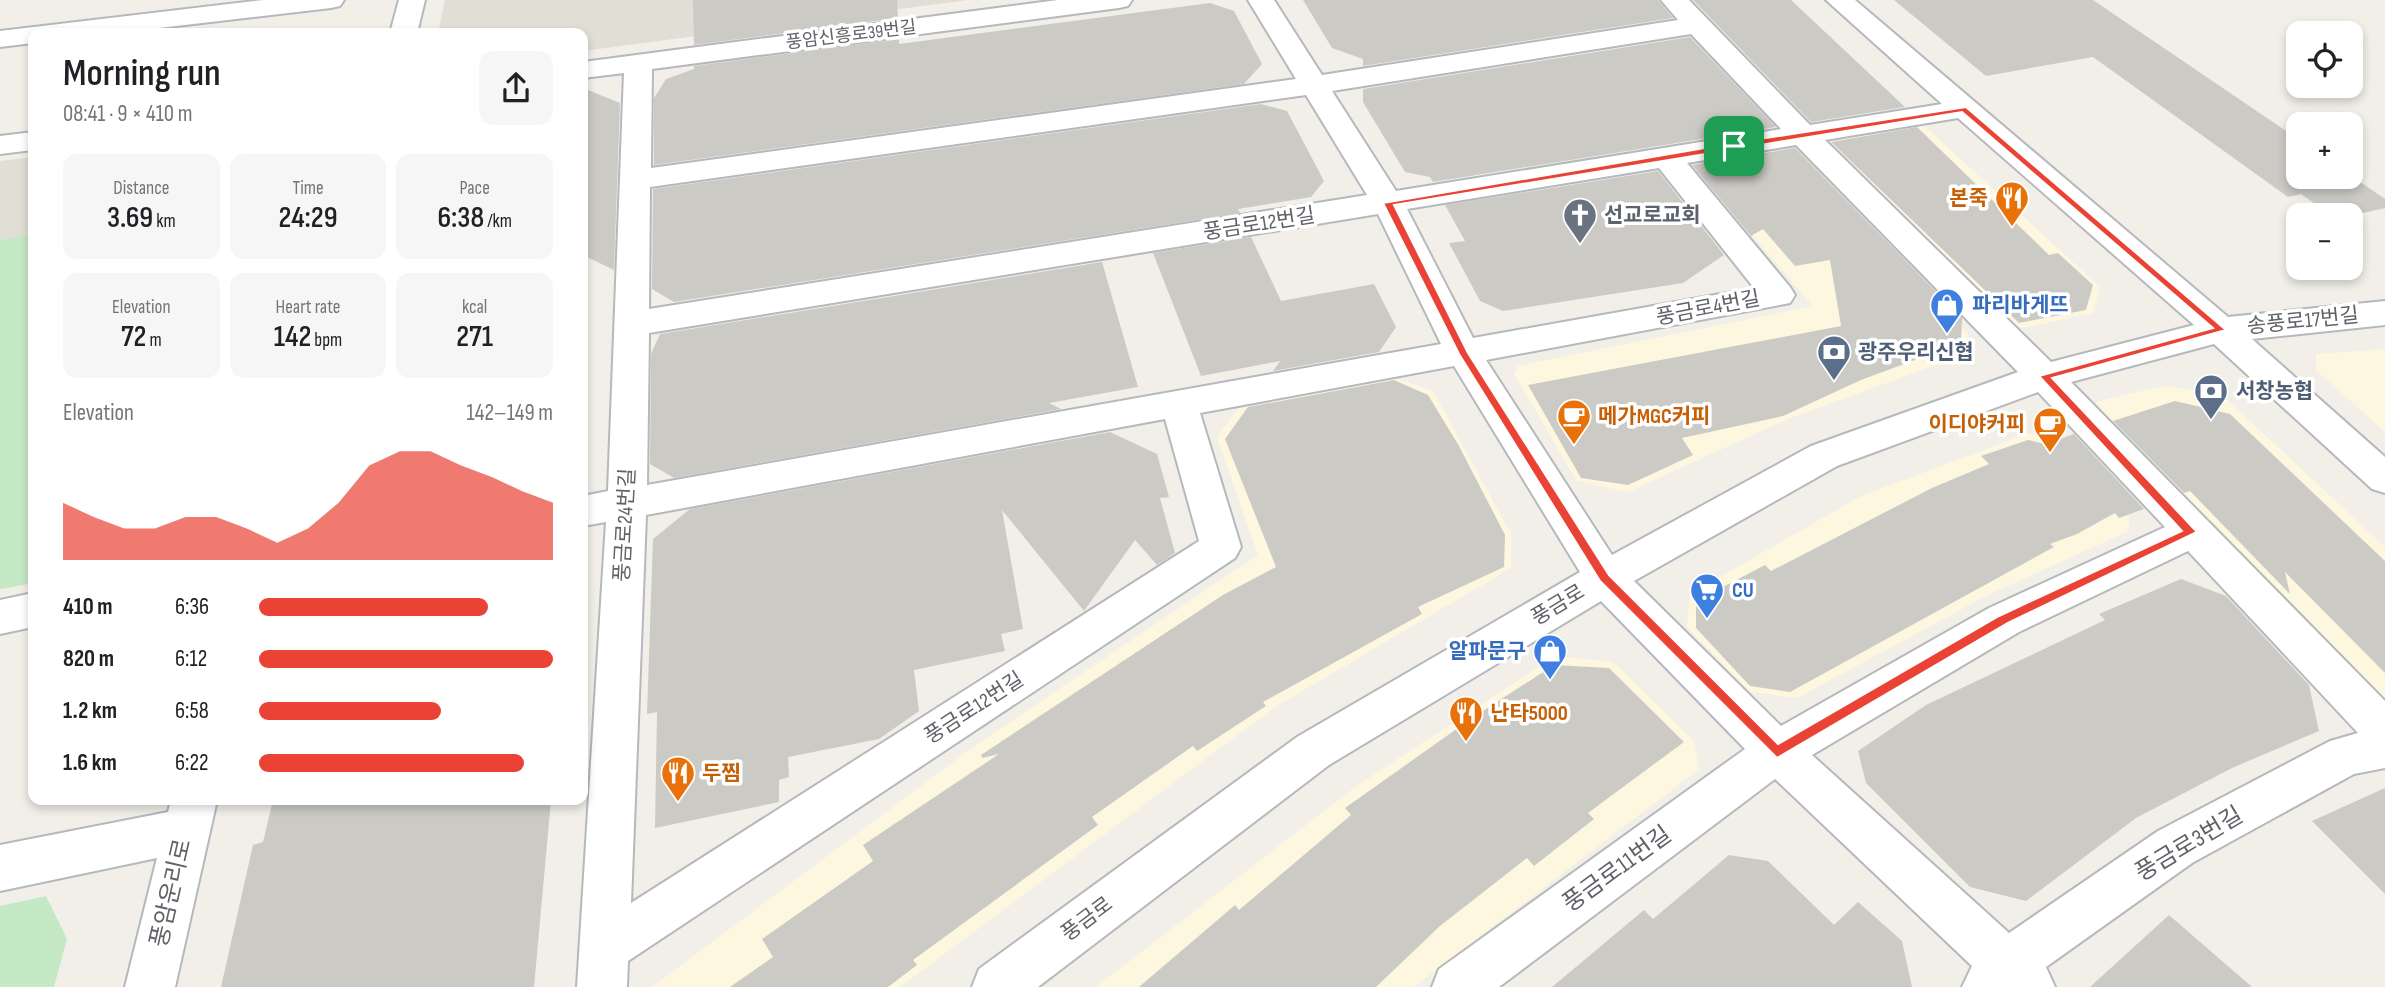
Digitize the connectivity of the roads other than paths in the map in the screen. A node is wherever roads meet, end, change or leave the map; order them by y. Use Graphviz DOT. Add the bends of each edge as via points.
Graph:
graph roads {
  1 [pos="331,0"];
  2 [pos="412,0"];
  3 [pos="1119,0"];
  4 [pos="1261,0"];
  5 [pos="1674,0"];
  6 [pos="1839,0"];
  7 [pos="1696,25"];
  8 [pos="92,28"];
  9 [pos="405,28"];
  10 [pos="28,36"];
  11 [pos="0,39"];
  12 [pos="638,63"];
  13 [pos="588,69"];
  14 [pos="1313,85"];
  15 [pos="1963,109"];
  16 [pos="1802,134"];
  17 [pos="28,142"];
  18 [pos="0,145"];
  19 [pos="1666,157"];
  20 [pos="635,180"];
  21 [pos="1388,203"];
  22 [pos="2385,313"];
  23 [pos="631,324"];
  24 [pos="2221,330"];
  25 [pos="1464,354"];
  26 [pos="2044,376"];
  27 [pos="1179,405"];
  28 [pos="2385,479"];
  29 [pos="627,503"];
  30 [pos="588,510"];
  31 [pos="2191,532"];
  32 [pos="1605,578"];
  33 [pos="28,612"];
  34 [pos="0,617"];
  35 [pos="2385,731"];
  36 [pos="2385,748"];
  37 [pos="1777,752"];
  38 [pos="190,815"];
  39 [pos="0,868"];
  40 [pos="602,968"];
  41 [pos="2007,980"];
  42 [pos="149,987"];
  43 [pos="997,987"];
  44 [pos="1457,987"];
  1 -- 8 [label="street"];
  2 -- 9 [label="street"];
  3 -- 12 [label="street, 풍암신흥로39번길"];
  4 -- 14 [label="street"];
  5 -- 7 [label="street"];
  6 -- 15 [label="street"];
  7 -- 14 [label="street"];
  7 -- 16 [label="street"];
  10 -- 11 [label="street"];
  12 -- 13 [label="street, 풍암신흥로39번길"];
  12 -- 20 [label="street, 풍금로24번길"];
  14 -- 20 [label="street"];
  14 -- 21 [label="street"];
  15 -- 16 [label="street"];
  15 -- 24 [label="street"];
  16 -- 19 [label="street"];
  16 -- 26 [label="street"];
  17 -- 18 [label="street"];
  19 -- 21 [label="street"];
  19 -- 25 [label="street, 풍금로4번길" via="1778,295"];
  20 -- 23 [label="street, 풍금로24번길"];
  21 -- 23 [label="street, 풍금로12번길"];
  21 -- 25 [label="street"];
  22 -- 24 [label="street, 송풍로17번길"];
  23 -- 29 [label="street, 풍금로24번길"];
  24 -- 26 [label="street, 풍금로"];
  24 -- 28 [label="street"];
  25 -- 27 [label="street"];
  25 -- 32 [label="street"];
  26 -- 31 [label="street"];
  26 -- 32 [label="street, 풍금로" via="1824,456"];
  27 -- 29 [label="street"];
  27 -- 40 [label="street, 풍금로12번길" via="1221,547"];
  29 -- 30 [label="street"];
  29 -- 40 [label="street, 풍금로24번길"];
  31 -- 35 [label="street"];
  31 -- 37 [label="street" via="2004,620"];
  32 -- 37 [label="street"];
  32 -- 43 [label="street, 풍금로" via="1313,751"];
  33 -- 34 [label="street"];
  36 -- 41 [label="street, 풍금로3번길" via="2346,755 2175,847"];
  37 -- 41 [label="street"];
  37 -- 44 [label="street, 풍금로11번길"];
  38 -- 39 [label="street"];
  38 -- 42 [label="street, 풍암운리로"];
}
